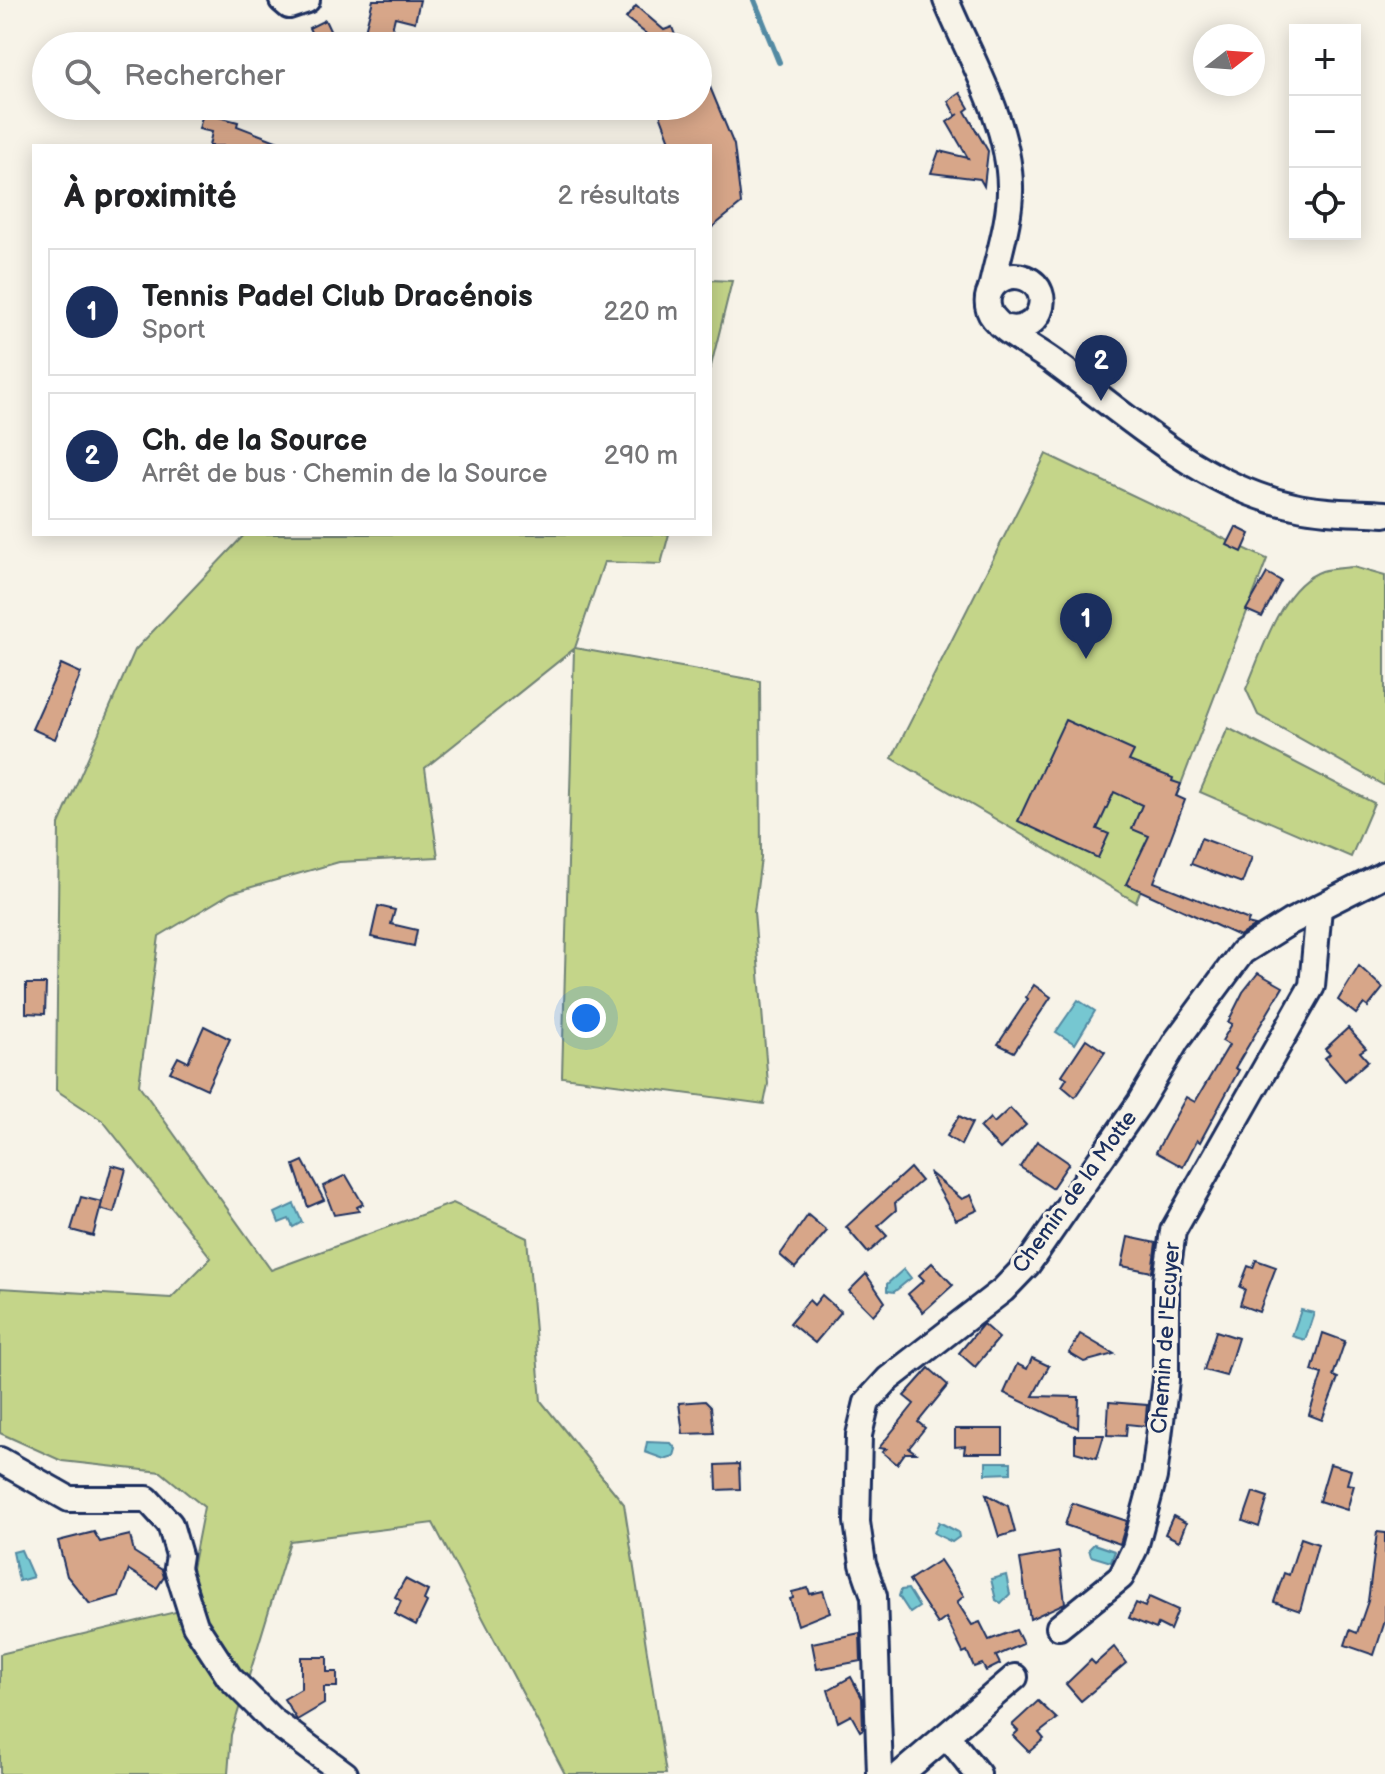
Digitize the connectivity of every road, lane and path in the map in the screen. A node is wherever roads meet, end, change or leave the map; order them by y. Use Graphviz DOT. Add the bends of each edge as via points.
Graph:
graph roads {
  1 [pos="282,0"];
  2 [pos="307,0"];
  3 [pos="946,0"];
  4 [pos="1001,240"];
  5 [pos="1022,277"];
  6 [pos="991,289"];
  7 [pos="1038,316"];
  8 [pos="1003,327"];
  9 [pos="1056,363"];
  10 [pos="1385,514"];
  11 [pos="1385,874"];
  12 [pos="1319,908"];
  13 [pos="0,1460"];
  14 [pos="1059,1627"];
  15 [pos="1015,1677"];
  16 [pos="955,1730"];
  17 [pos="345,1774"];
  18 [pos="880,1774"];
  19 [pos="901,1774"];
  20 [pos="978,1774"];
  1 -- 2 [label="street" via="289,6"];
  3 -- 4 [label="street" via="1003,136 1010,190"];
  4 -- 5 [label="street"];
  4 -- 6 [label="street"];
  5 -- 6 [label="street" via="1004,277"];
  5 -- 7 [label="street" via="1040,294"];
  6 -- 8 [label="street" via="990,315"];
  7 -- 8 [label="street" via="1020,329"];
  7 -- 9 [label="street"];
  8 -- 9 [label="street"];
  9 -- 10 [label="street" via="1150,434 1249,492 1326,512"];
  11 -- 12 [label="street, Chemin de la Motte"];
  12 -- 14 [label="street, Chemin de l'Ecuyer" via="1312,986 1173,1231 1166,1280 1165,1394 1154,1477 1135,1548 1121,1577"];
  12 -- 18 [label="street, Chemin de la Motte" via="1242,952 1028,1264 867,1402 859,1435 857,1522 874,1596"];
  13 -- 17 [label="street" via="69,1499 147,1499 170,1524 195,1625 229,1677 272,1720"];
  15 -- 16 [label="street"];
  16 -- 19 [label="street"];
  16 -- 20 [label="street"];
}
